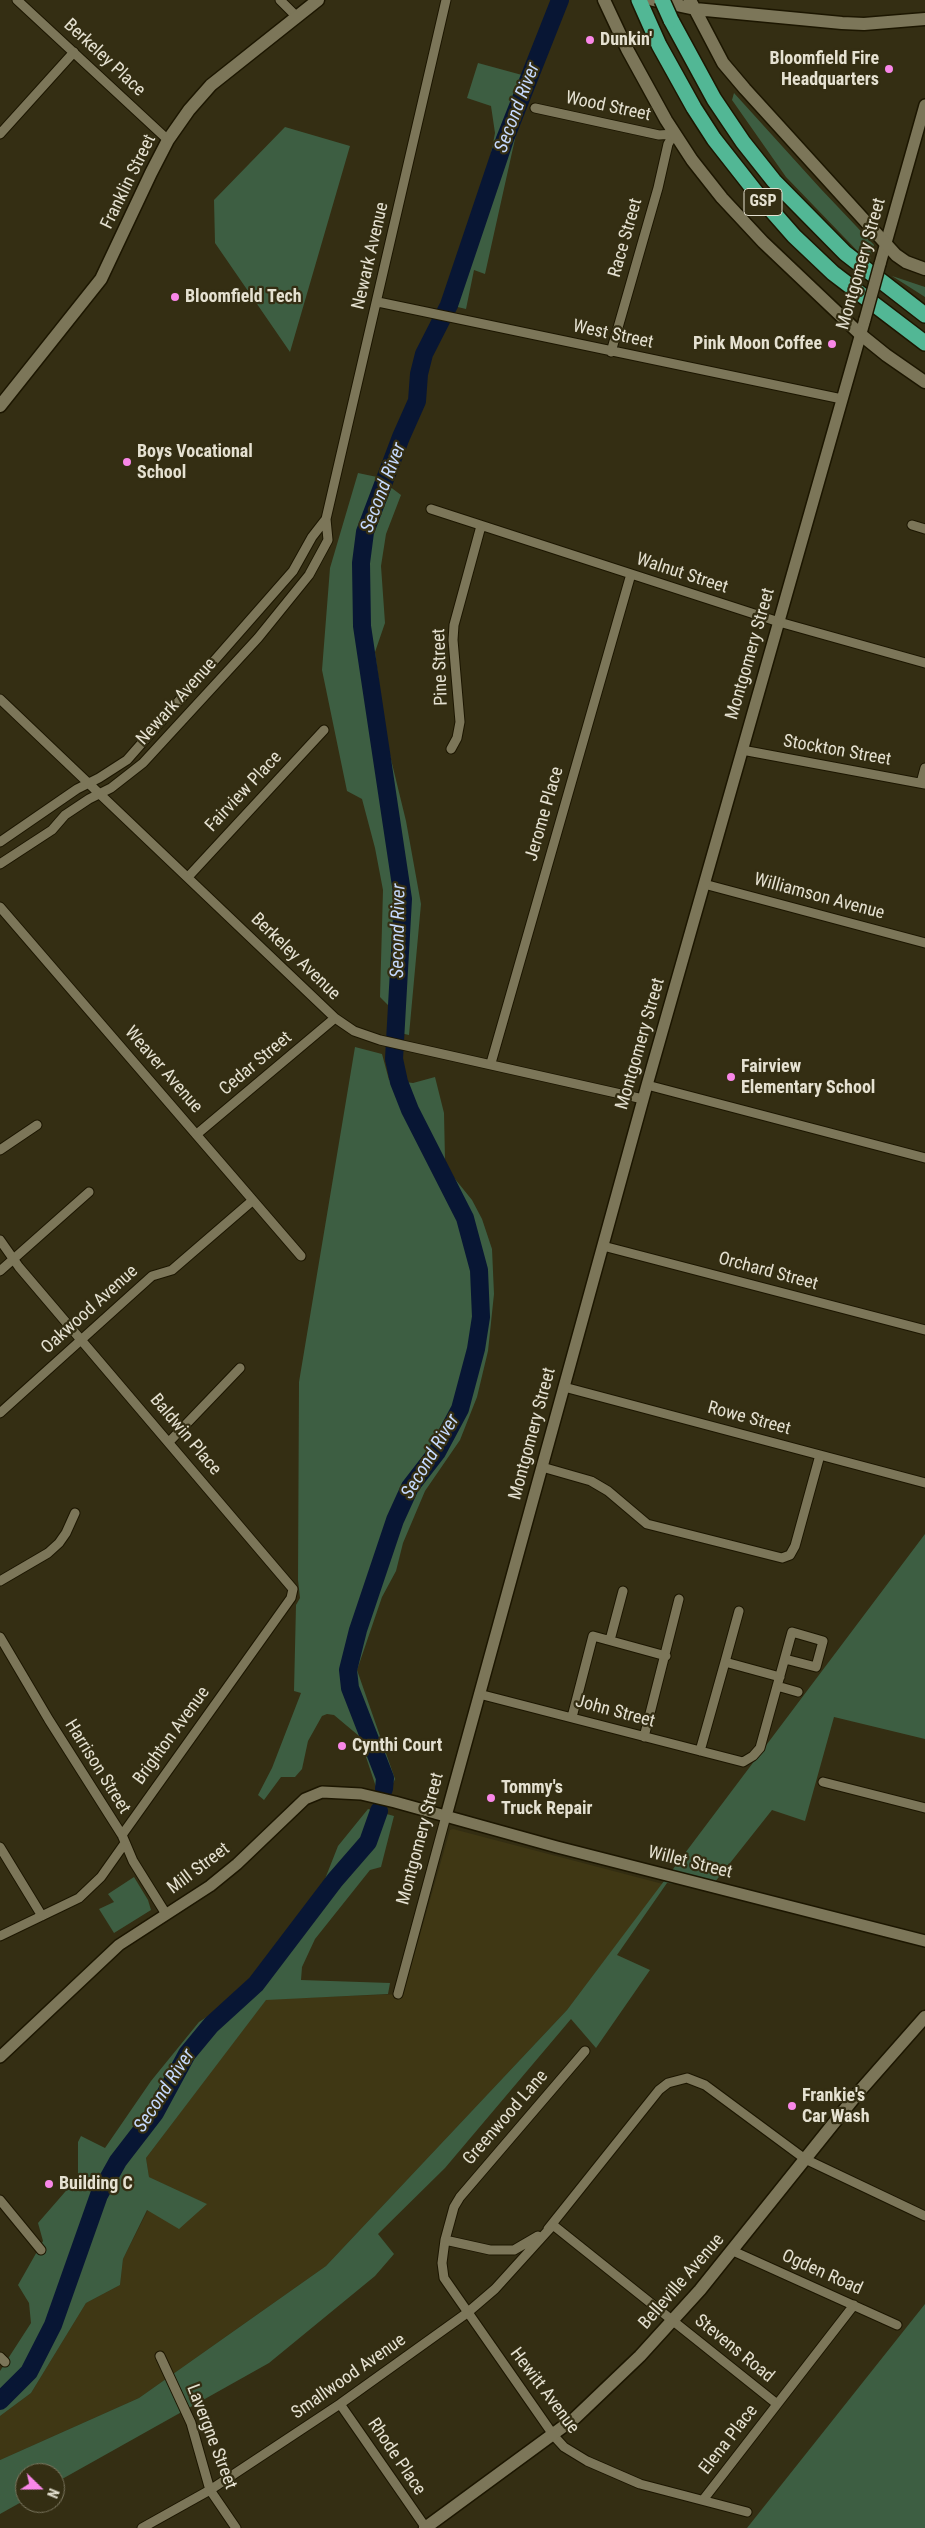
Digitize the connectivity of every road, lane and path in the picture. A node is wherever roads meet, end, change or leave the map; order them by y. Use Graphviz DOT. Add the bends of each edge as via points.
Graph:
graph roads {
  1 [pos="17,0"];
  2 [pos="280,0"];
  3 [pos="318,0"];
  4 [pos="446,0"];
  5 [pos="604,0"];
  6 [pos="639,0"];
  7 [pos="653,0"];
  8 [pos="662,0"];
  9 [pos="693,3"];
  10 [pos="297,17"];
  11 [pos="925,19"];
  12 [pos="74,52"];
  13 [pos="925,105"];
  14 [pos="536,108"];
  15 [pos="923,120"];
  16 [pos="0,133"];
  17 [pos="674,134"];
  18 [pos="168,140"];
  19 [pos="886,244"];
  20 [pos="925,268"];
  21 [pos="378,302"];
  22 [pos="925,315"];
  23 [pos="860,334"];
  24 [pos="925,343"];
  25 [pos="611,352"];
  26 [pos="925,382"];
  27 [pos="842,399"];
  28 [pos="0,406"];
  29 [pos="431,510"];
  30 [pos="326,519"];
  31 [pos="481,526"];
  32 [pos="912,526"];
  33 [pos="925,529"];
  34 [pos="630,574"];
  35 [pos="779,622"];
  36 [pos="925,663"];
  37 [pos="0,699"];
  38 [pos="324,730"];
  39 [pos="451,749"];
  40 [pos="742,750"];
  41 [pos="925,768"];
  42 [pos="88,784"];
  43 [pos="923,784"];
  44 [pos="99,794"];
  45 [pos="0,842"];
  46 [pos="0,864"];
  47 [pos="188,877"];
  48 [pos="704,884"];
  49 [pos="0,907"];
  50 [pos="925,943"];
  51 [pos="335,1018"];
  52 [pos="491,1063"];
  53 [pos="647,1085"];
  54 [pos="644,1099"];
  55 [pos="37,1126"];
  56 [pos="197,1134"];
  57 [pos="0,1150"];
  58 [pos="925,1158"];
  59 [pos="90,1192"];
  60 [pos="252,1201"];
  61 [pos="0,1240"];
  62 [pos="603,1246"];
  63 [pos="301,1256"];
  64 [pos="13,1260"];
  65 [pos="0,1271"];
  66 [pos="925,1330"];
  67 [pos="82,1339"];
  68 [pos="240,1368"];
  69 [pos="564,1387"];
  70 [pos="0,1413"];
  71 [pos="169,1442"];
  72 [pos="820,1455"];
  73 [pos="542,1467"];
  74 [pos="925,1483"];
  75 [pos="75,1513"];
  76 [pos="0,1581"];
  77 [pos="623,1591"];
  78 [pos="679,1599"];
  79 [pos="739,1611"];
  80 [pos="0,1637"];
  81 [pos="610,1640"];
  82 [pos="250,1656"];
  83 [pos="666,1656"];
  84 [pos="784,1659"];
  85 [pos="725,1662"];
  86 [pos="778,1681"];
  87 [pos="798,1692"];
  88 [pos="479,1694"];
  89 [pos="572,1717"];
  90 [pos="644,1737"];
  91 [pos="700,1751"];
  92 [pos="824,1782"];
  93 [pos="925,1808"];
  94 [pos="446,1816"];
  95 [pos="123,1839"];
  96 [pos="0,1847"];
  97 [pos="166,1914"];
  98 [pos="42,1916"];
  99 [pos="0,1936"];
  100 [pos="925,1941"];
  101 [pos="398,1994"];
  102 [pos="925,2017"];
  103 [pos="585,2051"];
  104 [pos="0,2057"];
  105 [pos="805,2159"];
  106 [pos="0,2200"];
  107 [pos="454,2207"];
  108 [pos="925,2216"];
  109 [pos="553,2225"];
  110 [pos="445,2240"];
  111 [pos="41,2250"];
  112 [pos="733,2251"];
  113 [pos="854,2305"];
  114 [pos="467,2313"];
  115 [pos="674,2321"];
  116 [pos="897,2325"];
  117 [pos="160,2356"];
  118 [pos="340,2404"];
  119 [pos="777,2404"];
  120 [pos="554,2436"];
  121 [pos="210,2490"];
  122 [pos="703,2500"];
  123 [pos="747,2512"];
  124 [pos="142,2528"];
  125 [pos="236,2528"];
  126 [pos="425,2528"];
  1 -- 12 [label="street, Berkeley Place"];
  2 -- 10 [label="street"];
  3 -- 10 [label="main road, Franklin Street"];
  4 -- 21 [label="street, Newark Avenue"];
  5 -- 17 [label="main road" via="628,52"];
  6 -- 24 [label="highway, GSP" via="699,116 770,210 847,285"];
  7 -- 9 [label="main road"];
  8 -- 22 [label="highway, GSP, bridge" via="714,99 774,181 845,253"];
  9 -- 11 [label="main road" via="853,24"];
  9 -- 19 [label="main road" via="723,63 737,81"];
  10 -- 18 [label="main road, Franklin Street" via="211,85"];
  12 -- 16 [label="street"];
  12 -- 18 [label="street, Berkeley Place"];
  13 -- 15 [label="street, Montgomery Street"];
  14 -- 17 [label="street, Wood Street" via="659,134"];
  15 -- 19 [label="street, Montgomery Street"];
  17 -- 23 [label="main road" via="742,220"];
  17 -- 25 [label="street, Race Street" via="668,144"];
  18 -- 28 [label="main road, Franklin Street" via="100,279"];
  19 -- 20 [label="main road" via="901,259"];
  19 -- 23 [label="street, Montgomery Street, bridge"];
  21 -- 25 [label="street, West Street"];
  21 -- 30 [label="street, Newark Avenue"];
  23 -- 26 [label="main road"];
  23 -- 27 [label="street, Montgomery Street"];
  25 -- 27 [label="street, West Street"];
  27 -- 35 [label="street, Montgomery Street"];
  29 -- 31 [label="street, Walnut Street"];
  30 -- 42 [label="street, Newark Avenue" via="293,571 127,760"];
  30 -- 44 [label="street, Newark Avenue" via="328,540 309,575 258,638 143,763"];
  31 -- 34 [label="street, Walnut Street"];
  31 -- 39 [label="street, Pine Street" via="454,625 460,722"];
  32 -- 33 [label="street"];
  34 -- 35 [label="street, Walnut Street"];
  34 -- 52 [label="street, Jerome Place"];
  35 -- 36 [label="street, Walnut Street"];
  35 -- 40 [label="street, Montgomery Street"];
  37 -- 42 [label="street, Berkeley Avenue"];
  38 -- 47 [label="street, Fairview Place"];
  40 -- 43 [label="street, Stockton Street"];
  40 -- 48 [label="street, Montgomery Street"];
  41 -- 43 [label="street"];
  42 -- 44 [label="street, Berkeley Avenue"];
  42 -- 45 [label="street, Newark Avenue" via="77,788"];
  44 -- 46 [label="street, Newark Avenue"];
  44 -- 47 [label="street, Berkeley Avenue"];
  47 -- 51 [label="street, Berkeley Avenue"];
  48 -- 50 [label="street, Williamson Avenue"];
  48 -- 53 [label="street, Montgomery Street"];
  49 -- 56 [label="street, Weaver Avenue"];
  51 -- 52 [label="street, Berkeley Avenue" via="354,1031 406,1046"];
  51 -- 56 [label="street, Cedar Street"];
  52 -- 54 [label="street, Berkeley Avenue"];
  53 -- 54 [label="street, Montgomery Street"];
  53 -- 58 [label="street"];
  54 -- 62 [label="street, Montgomery Street"];
  55 -- 57 [label="street"];
  56 -- 60 [label="street, Weaver Avenue"];
  59 -- 64 [label="street"];
  60 -- 63 [label="street, Weaver Avenue"];
  60 -- 67 [label="street, Oakwood Avenue" via="172,1270 152,1276"];
  61 -- 64 [label="street, Baldwin Place"];
  62 -- 66 [label="street, Orchard Street"];
  62 -- 69 [label="street, Montgomery Street"];
  64 -- 65 [label="street"];
  64 -- 67 [label="street, Baldwin Place"];
  67 -- 70 [label="street, Oakwood Avenue"];
  67 -- 71 [label="street, Baldwin Place"];
  68 -- 71 [label="street"];
  69 -- 72 [label="street, Rowe Street"];
  69 -- 73 [label="street, Montgomery Street"];
  71 -- 82 [label="street, Baldwin Place" via="293,1589 291,1598"];
  72 -- 73 [label="street" via="795,1546 790,1555 782,1558 647,1524 591,1481"];
  72 -- 74 [label="street, Rowe Street"];
  73 -- 88 [label="street, Montgomery Street"];
  75 -- 76 [label="street" via="59,1543"];
  77 -- 81 [label="street"];
  78 -- 83 [label="street"];
  79 -- 85 [label="street"];
  80 -- 95 [label="street, Harrison Street"];
  81 -- 83 [label="street"];
  81 -- 89 [label="street" via="594,1636"];
  82 -- 95 [label="street, Brighton Avenue"];
  83 -- 90 [label="street"];
  84 -- 84 [label="street" via="792,1632 823,1641 816,1667"];
  84 -- 86 [label="street"];
  85 -- 86 [label="street"];
  85 -- 91 [label="street"];
  86 -- 87 [label="street"];
  86 -- 91 [label="street, John Street" via="760,1748 753,1756 743,1762"];
  88 -- 89 [label="street, John Street"];
  88 -- 94 [label="street, Montgomery Street"];
  89 -- 90 [label="street, John Street"];
  90 -- 91 [label="street, John Street"];
  92 -- 93 [label="street"];
  94 -- 97 [label="street, Mill Street" via="371,1797 322,1792 305,1799 210,1886"];
  94 -- 100 [label="street, Willet Street"];
  94 -- 101 [label="street, Montgomery Street"];
  95 -- 97 [label="street, Harrison Street"];
  95 -- 98 [label="street, Brighton Avenue" via="92,1888"];
  96 -- 98 [label="street"];
  97 -- 104 [label="street, Mill Street" via="119,1945"];
  98 -- 99 [label="street, Brighton Avenue"];
  102 -- 105 [label="main road, Belleville Avenue"];
  103 -- 107 [label="street, Greenwood Lane"];
  105 -- 108 [label="street, Smallwood Avenue"];
  105 -- 109 [label="street, Smallwood Avenue" via="705,2084 686,2078 677,2079 659,2090"];
  105 -- 112 [label="main road, Belleville Avenue"];
  106 -- 111 [label="street"];
  107 -- 110 [label="street, Hewitt Avenue"];
  109 -- 110 [label="street, Smallwood Avenue" via="514,2250 490,2250"];
  109 -- 114 [label="street, Smallwood Avenue" via="495,2288"];
  109 -- 115 [label="street, Stevens Road"];
  110 -- 114 [label="street, Hewitt Avenue" via="442,2273"];
  112 -- 113 [label="street, Ogden Road"];
  112 -- 115 [label="main road, Belleville Avenue"];
  113 -- 116 [label="street, Ogden Road"];
  113 -- 119 [label="street, Elena Place"];
  114 -- 118 [label="street, Smallwood Avenue"];
  114 -- 120 [label="street, Hewitt Avenue"];
  115 -- 119 [label="street, Stevens Road"];
  115 -- 120 [label="main road, Belleville Avenue"];
  117 -- 121 [label="street, Lavergne Street" via="191,2423"];
  118 -- 121 [label="street, Smallwood Avenue"];
  118 -- 126 [label="street, Rhode Place"];
  119 -- 122 [label="street, Elena Place"];
  120 -- 122 [label="street, Hewitt Avenue" via="575,2455 623,2478"];
  120 -- 126 [label="main road, Belleville Avenue"];
  121 -- 124 [label="street, Smallwood Avenue"];
  121 -- 125 [label="street, Lavergne Street"];
  122 -- 123 [label="street, Hewitt Avenue"];
}
